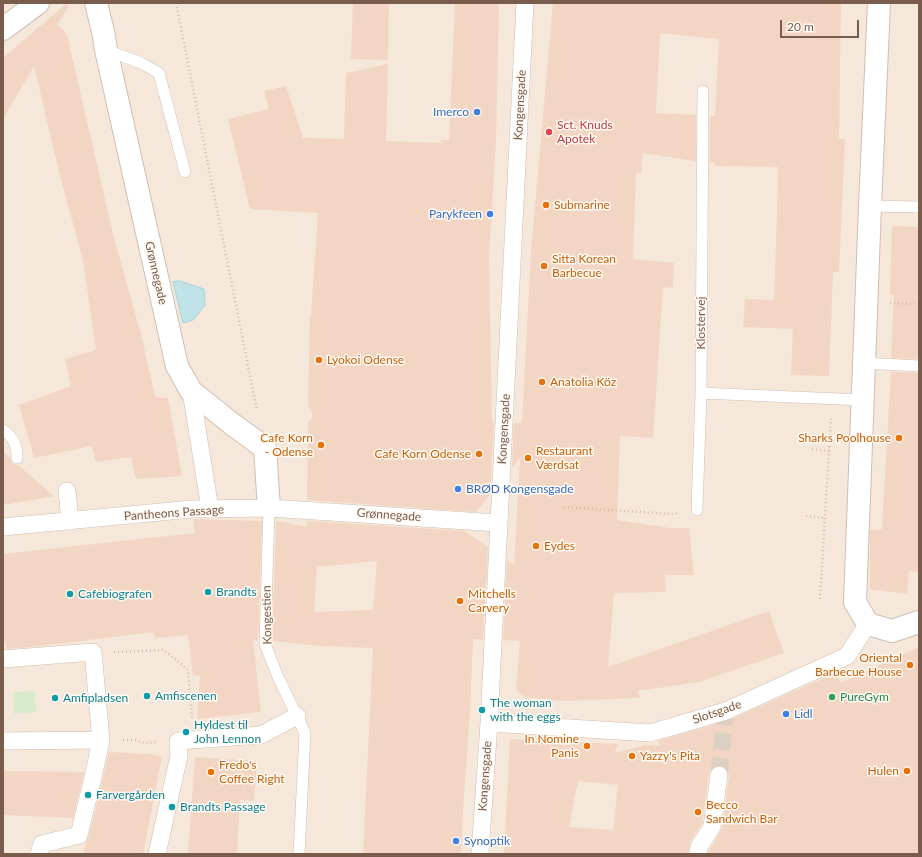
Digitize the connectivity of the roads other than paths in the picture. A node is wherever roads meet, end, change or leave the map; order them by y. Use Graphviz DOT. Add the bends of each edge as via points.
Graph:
graph roads {
  1 [pos="38,3"];
  2 [pos="96,3"];
  3 [pos="525,3"];
  4 [pos="879,3"];
  5 [pos="3,29"];
  6 [pos="106,50"];
  7 [pos="703,91"];
  8 [pos="185,172"];
  9 [pos="870,206"];
  10 [pos="919,207"];
  11 [pos="864,363"];
  12 [pos="919,366"];
  13 [pos="191,390"];
  14 [pos="701,392"];
  15 [pos="862,400"];
  16 [pos="3,430"];
  17 [pos="16,458"];
  18 [pos="67,491"];
  19 [pos="274,508"];
  20 [pos="210,509"];
  21 [pos="697,510"];
  22 [pos="70,521"];
  23 [pos="498,523"];
  24 [pos="3,527"];
  25 [pos="919,622"];
  26 [pos="868,624"];
  27 [pos="3,659"];
  28 [pos="297,716"];
  29 [pos="488,723"];
  30 [pos="101,740"];
  31 [pos="3,741"];
  32 [pos="719,776"];
  33 [pos="39,854"];
  34 [pos="157,854"];
  35 [pos="299,854"];
  36 [pos="480,854"];
  37 [pos="698,854"];
  1 -- 5 [label="street"];
  2 -- 6 [label="street, Grønnegade"];
  3 -- 23 [label="street, Kongensgade"];
  4 -- 9 [label="street"];
  6 -- 8 [label="lane" via="141,63 159,73"];
  6 -- 13 [label="street, Grønnegade" via="177,366"];
  7 -- 14 [label="lane, Klostervej"];
  9 -- 10 [label="lane"];
  9 -- 11 [label="street"];
  11 -- 12 [label="lane"];
  11 -- 15 [label="street"];
  13 -- 19 [label="street, Grønnegade" via="265,448"];
  13 -- 20 [label="street"];
  14 -- 15 [label="lane"];
  14 -- 21 [label="lane, Klostervej"];
  15 -- 26 [label="street" via="855,602"];
  16 -- 17 [label="lane" via="15,443"];
  18 -- 22 [label="street"];
  19 -- 20 [label="street, Pantheons Passage"];
  19 -- 23 [label="street, Grønnegade"];
  19 -- 28 [label="lane, Kongestien" via="265,644"];
  20 -- 22 [label="street, Pantheons Passage"];
  22 -- 24 [label="street, Pantheons Passage"];
  23 -- 29 [label="street, Kongensgade"];
  25 -- 26 [label="street" via="892,630"];
  26 -- 29 [label="street, Slotsgade" via="847,656 726,714 650,733"];
  27 -- 30 [label="street" via="93,652"];
  28 -- 34 [label="street" via="261,735 186,740 179,756"];
  28 -- 35 [label="lane, Kongestien" via="305,732"];
  29 -- 36 [label="street, Kongensgade"];
  30 -- 31 [label="street"];
  30 -- 33 [label="street" via="78,835 42,844"];
  32 -- 37 [label="street" via="712,827 699,847"];
}
